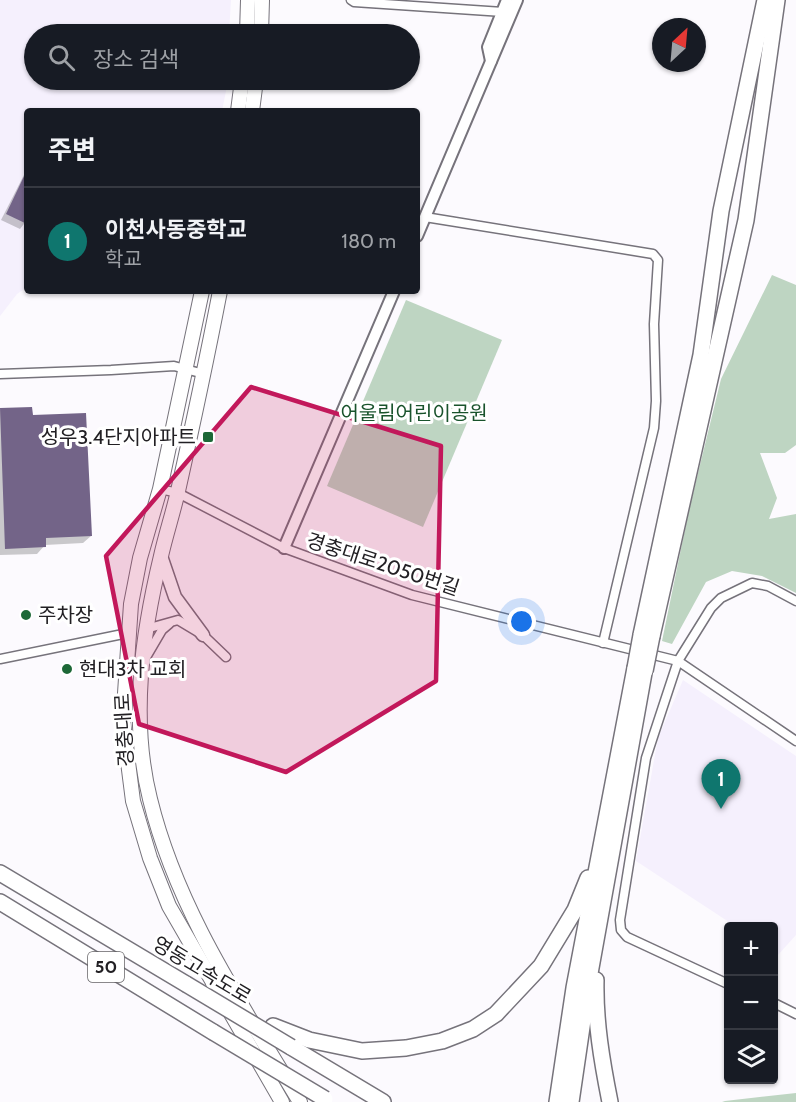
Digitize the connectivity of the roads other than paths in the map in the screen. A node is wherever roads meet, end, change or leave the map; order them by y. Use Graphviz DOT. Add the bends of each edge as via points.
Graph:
graph roads {
  1 [pos="248,0"];
  2 [pos="262,0"];
  3 [pos="351,0"];
  4 [pos="507,0"];
  5 [pos="517,0"];
  6 [pos="765,0"];
  7 [pos="777,0"];
  8 [pos="503,12"];
  9 [pos="247,24"];
  10 [pos="261,24"];
  11 [pos="491,61"];
  12 [pos="241,90"];
  13 [pos="255,90"];
  14 [pos="238,108"];
  15 [pos="252,108"];
  16 [pos="425,217"];
  17 [pos="420,229"];
  18 [pos="201,294"];
  19 [pos="219,294"];
  20 [pos="393,294"];
  21 [pos="184,368"];
  22 [pos="0,374"];
  23 [pos="204,374"];
  24 [pos="160,489"];
  25 [pos="178,493"];
  26 [pos="284,548"];
  27 [pos="161,556"];
  28 [pos="796,601"];
  29 [pos="172,621"];
  30 [pos="146,629"];
  31 [pos="128,633"];
  32 [pos="203,635"];
  33 [pos="647,635"];
  34 [pos="603,643"];
  35 [pos="226,657"];
  36 [pos="0,659"];
  37 [pos="678,661"];
  38 [pos="143,662"];
  39 [pos="640,670"];
  40 [pos="796,741"];
  41 [pos="602,842"];
  42 [pos="0,873"];
  43 [pos="0,902"];
  44 [pos="603,909"];
  45 [pos="724,982"];
  46 [pos="207,997"];
  47 [pos="778,1005"];
  48 [pos="796,1014"];
  49 [pos="328,1101"];
  50 [pos="282,1102"];
  51 [pos="300,1102"];
  52 [pos="383,1102"];
  53 [pos="557,1102"];
  54 [pos="571,1102"];
  55 [pos="610,1102"];
  1 -- 9 [label="main road"];
  2 -- 10 [label="main road"];
  3 -- 8 [label="street"];
  4 -- 8 [label="street"];
  5 -- 11 [label="street"];
  6 -- 33 [label="highway" via="722,211 701,355"];
  7 -- 33 [label="highway" via="746,220"];
  8 -- 11 [label="street" via="488,47"];
  11 -- 16 [label="street"];
  12 -- 14 [label="main road"];
  13 -- 15 [label="main road"];
  16 -- 17 [label="street"];
  16 -- 34 [label="street" via="653,254 658,260 654,428"];
  18 -- 21 [label="main road, 경충대로"];
  19 -- 23 [label="main road, 경충대로"];
  20 -- 26 [label="street"];
  21 -- 22 [label="street"];
  21 -- 23 [label="street"];
  21 -- 24 [label="main road, 경충대로"];
  23 -- 25 [label="main road, 경충대로"];
  24 -- 25 [label="street, 경충대로2050번길"];
  24 -- 31 [label="main road, 경충대로" via="140,558"];
  25 -- 26 [label="street, 경충대로2050번길"];
  25 -- 27 [label="main road, 경충대로"];
  26 -- 34 [label="street, 경충대로2050번길" via="412,595"];
  27 -- 30 [label="main road, 경충대로"];
  27 -- 32 [label="main road" via="175,597"];
  28 -- 37 [label="street" via="768,586 752,583 721,598"];
  29 -- 30 [label="street"];
  29 -- 32 [label="street" via="178,620"];
  29 -- 38 [label="street"];
  30 -- 31 [label="main road"];
  30 -- 38 [label="main road, 경충대로"];
  31 -- 36 [label="street"];
  31 -- 50 [label="main road, 경충대로" via="123,723 133,801 150,858 169,906"];
  32 -- 35 [label="street"];
  33 -- 39 [label="highway, bridge"];
  34 -- 37 [label="street, 경충대로2050번길"];
  37 -- 40 [label="street"];
  37 -- 45 [label="street" via="646,758 621,930 627,937"];
  38 -- 51 [label="main road, 경충대로" via="139,720 143,754 149,798 166,855 212,955"];
  39 -- 41 [label="highway"];
  39 -- 44 [label="highway"];
  41 -- 46 [label="highway, bridge" via="575,910 541,966 496,1014 473,1029 442,1041 362,1051 309,1040"];
  41 -- 53 [label="highway"];
  42 -- 46 [label="highway, 영동고속도로 / 50, bridge"];
  43 -- 49 [label="highway, 50, bridge"];
  44 -- 54 [label="highway"];
  44 -- 55 [label="highway" via="596,1003"];
  46 -- 52 [label="highway, 영동고속도로 / 50, bridge"];
  47 -- 48 [label="street"];
}
